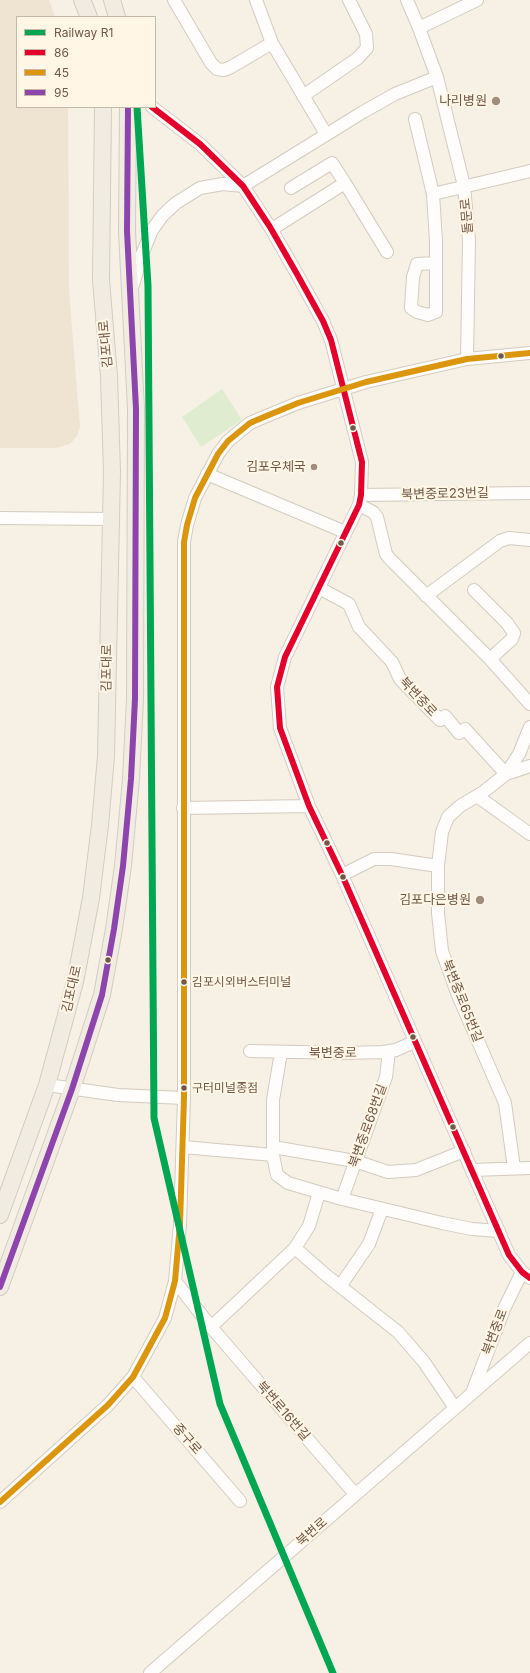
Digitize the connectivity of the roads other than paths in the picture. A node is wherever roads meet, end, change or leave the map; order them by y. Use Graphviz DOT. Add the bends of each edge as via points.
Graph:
graph roads {
  1 [pos="82,0"];
  2 [pos="112,0"];
  3 [pos="174,0"];
  4 [pos="256,0"];
  5 [pos="349,0"];
  6 [pos="406,0"];
  7 [pos="477,0"];
  8 [pos="88,16"];
  9 [pos="117,16"];
  10 [pos="419,28"];
  11 [pos="272,43"];
  12 [pos="437,77"];
  13 [pos="303,96"];
  14 [pos="103,108"];
  15 [pos="128,108"];
  16 [pos="153,108"];
  17 [pos="415,119"];
  18 [pos="326,134"];
  19 [pos="530,172"];
  20 [pos="345,183"];
  21 [pos="243,186"];
  22 [pos="464,186"];
  23 [pos="291,188"];
  24 [pos="434,194"];
  25 [pos="272,229"];
  26 [pos="387,252"];
  27 [pos="436,263"];
  28 [pos="130,294"];
  29 [pos="530,353"];
  30 [pos="467,360"];
  31 [pos="344,388"];
  32 [pos="207,474"];
  33 [pos="530,493"];
  34 [pos="360,500"];
  35 [pos="0,518"];
  36 [pos="110,520"];
  37 [pos="345,532"];
  38 [pos="530,540"];
  39 [pos="319,588"];
  40 [pos="474,590"];
  41 [pos="426,596"];
  42 [pos="490,659"];
  43 [pos="530,704"];
  44 [pos="530,728"];
  45 [pos="530,766"];
  46 [pos="506,774"];
  47 [pos="477,796"];
  48 [pos="309,806"];
  49 [pos="183,808"];
  50 [pos="530,834"];
  51 [pos="438,866"];
  52 [pos="342,875"];
  53 [pos="414,1042"];
  54 [pos="250,1051"];
  55 [pos="389,1051"];
  56 [pos="281,1052"];
  57 [pos="47,1085"];
  58 [pos="72,1089"];
  59 [pos="184,1098"];
  60 [pos="183,1147"];
  61 [pos="273,1151"];
  62 [pos="464,1151"];
  63 [pos="355,1162"];
  64 [pos="514,1168"];
  65 [pos="530,1168"];
  66 [pos="472,1170"];
  67 [pos="319,1193"];
  68 [pos="342,1199"];
  69 [pos="382,1209"];
  70 [pos="0,1215"];
  71 [pos="499,1231"];
  72 [pos="295,1248"];
  73 [pos="526,1275"];
  74 [pos="175,1281"];
  75 [pos="341,1285"];
  76 [pos="0,1287"];
  77 [pos="211,1327"];
  78 [pos="530,1343"];
  79 [pos="133,1377"];
  80 [pos="472,1394"];
  81 [pos="455,1408"];
  82 [pos="356,1494"];
  83 [pos="240,1501"];
  84 [pos="0,1502"];
  85 [pos="151,1673"];
  1 -- 8 [label="main road"];
  2 -- 9 [label="main road"];
  3 -- 11 [label="street" via="217,69 231,67"];
  4 -- 11 [label="street"];
  5 -- 13 [label="street" via="366,34 367,48 358,58"];
  6 -- 10 [label="street, 돌문로"];
  7 -- 10 [label="street"];
  10 -- 12 [label="street, 돌문로"];
  11 -- 13 [label="street"];
  12 -- 18 [label="street" via="395,94"];
  12 -- 22 [label="street, 돌문로"];
  13 -- 18 [label="street"];
  14 -- 36 [label="main road, 김포대로" via="101,280 109,376 112,472"];
  15 -- 28 [label="main road, 김포대로" via="127,231"];
  16 -- 21 [label="street, 북변중로" via="200,144"];
  17 -- 24 [label="street"];
  18 -- 21 [label="street"];
  19 -- 22 [label="street"];
  20 -- 23 [label="street" via="332,163"];
  20 -- 25 [label="street"];
  20 -- 26 [label="street"];
  21 -- 25 [label="street, 북변중로"];
  21 -- 28 [label="street" via="223,184 200,188 163,214 152,230 140,257"];
  22 -- 24 [label="street"];
  22 -- 30 [label="street, 돌문로" via="469,240"];
  24 -- 27 [label="street"];
  25 -- 31 [label="street, 북변중로" via="323,321"];
  28 -- 58 [label="main road, 김포대로" via="136,409 135,699 131,779 123,866 102,995"];
  29 -- 30 [label="street"];
  30 -- 31 [label="street"];
  31 -- 32 [label="street" via="250,423 228,441"];
  31 -- 34 [label="street, 북변중로" via="362,462"];
  32 -- 37 [label="street"];
  32 -- 49 [label="street" via="190,511 184,542"];
  33 -- 34 [label="street, 북변중로23번길"];
  34 -- 37 [label="street, 북변중로"];
  34 -- 41 [label="street" via="377,517 389,558"];
  35 -- 36 [label="street"];
  36 -- 57 [label="main road, 김포대로" via="106,756 100,825 91,898 75,982"];
  37 -- 39 [label="street, 북변중로"];
  38 -- 41 [label="street" via="510,538 500,541"];
  39 -- 46 [label="street, 북변중로" via="349,604 359,627 392,662 400,679 440,720 445,716 459,733 465,729"];
  39 -- 48 [label="street, 북변중로" via="285,657 277,687 280,728"];
  40 -- 42 [label="street" via="514,632 512,639"];
  41 -- 42 [label="street"];
  42 -- 43 [label="street"];
  44 -- 46 [label="street, 북변중로65번길" via="519,754"];
  45 -- 46 [label="street"];
  46 -- 47 [label="street, 북변중로65번길"];
  47 -- 50 [label="street"];
  47 -- 51 [label="street, 북변중로65번길" via="448,817 442,832"];
  48 -- 49 [label="street"];
  48 -- 52 [label="street, 북변중로"];
  49 -- 59 [label="street"];
  51 -- 52 [label="street" via="391,858 374,859"];
  51 -- 64 [label="street, 북변중로65번길" via="438,913 442,951 457,993 505,1104"];
  52 -- 53 [label="street, 북변중로"];
  53 -- 55 [label="street, 북변중로"];
  53 -- 62 [label="street, 북변중로"];
  54 -- 56 [label="street, 북변중로"];
  55 -- 56 [label="street, 북변중로"];
  55 -- 63 [label="street, 북변중로68번길" via="386,1076"];
  56 -- 61 [label="street" via="274,1100"];
  57 -- 58 [label="street"];
  57 -- 70 [label="main road, 김포대로"];
  58 -- 59 [label="street" via="118,1095"];
  58 -- 76 [label="main road, 김포대로"];
  59 -- 60 [label="street"];
  60 -- 61 [label="street"];
  60 -- 74 [label="street"];
  61 -- 63 [label="street"];
  61 -- 67 [label="street" via="277,1175 281,1180"];
  62 -- 63 [label="street" via="428,1166 402,1172 380,1171"];
  62 -- 66 [label="street, 북변중로"];
  63 -- 68 [label="street, 북변중로68번길"];
  64 -- 65 [label="street"];
  64 -- 66 [label="street"];
  66 -- 71 [label="street, 북변중로"];
  67 -- 68 [label="street"];
  67 -- 72 [label="street" via="309,1226"];
  68 -- 69 [label="street"];
  69 -- 71 [label="street" via="472,1229"];
  69 -- 75 [label="street" via="369,1244"];
  71 -- 73 [label="street, 북변중로" via="509,1255"];
  72 -- 75 [label="street"];
  72 -- 77 [label="street"];
  73 -- 80 [label="street, 북변중로" via="504,1309"];
  74 -- 77 [label="street, 북변로16번길"];
  74 -- 79 [label="street" via="165,1318"];
  75 -- 81 [label="street" via="386,1321 412,1347"];
  77 -- 82 [label="street, 북변로16번길"];
  78 -- 80 [label="street, 북변로"];
  79 -- 83 [label="street, 중구로"];
  79 -- 84 [label="street" via="108,1405"];
  80 -- 81 [label="street, 북변로"];
  81 -- 82 [label="street, 북변로"];
  82 -- 85 [label="street, 북변로"];
}
